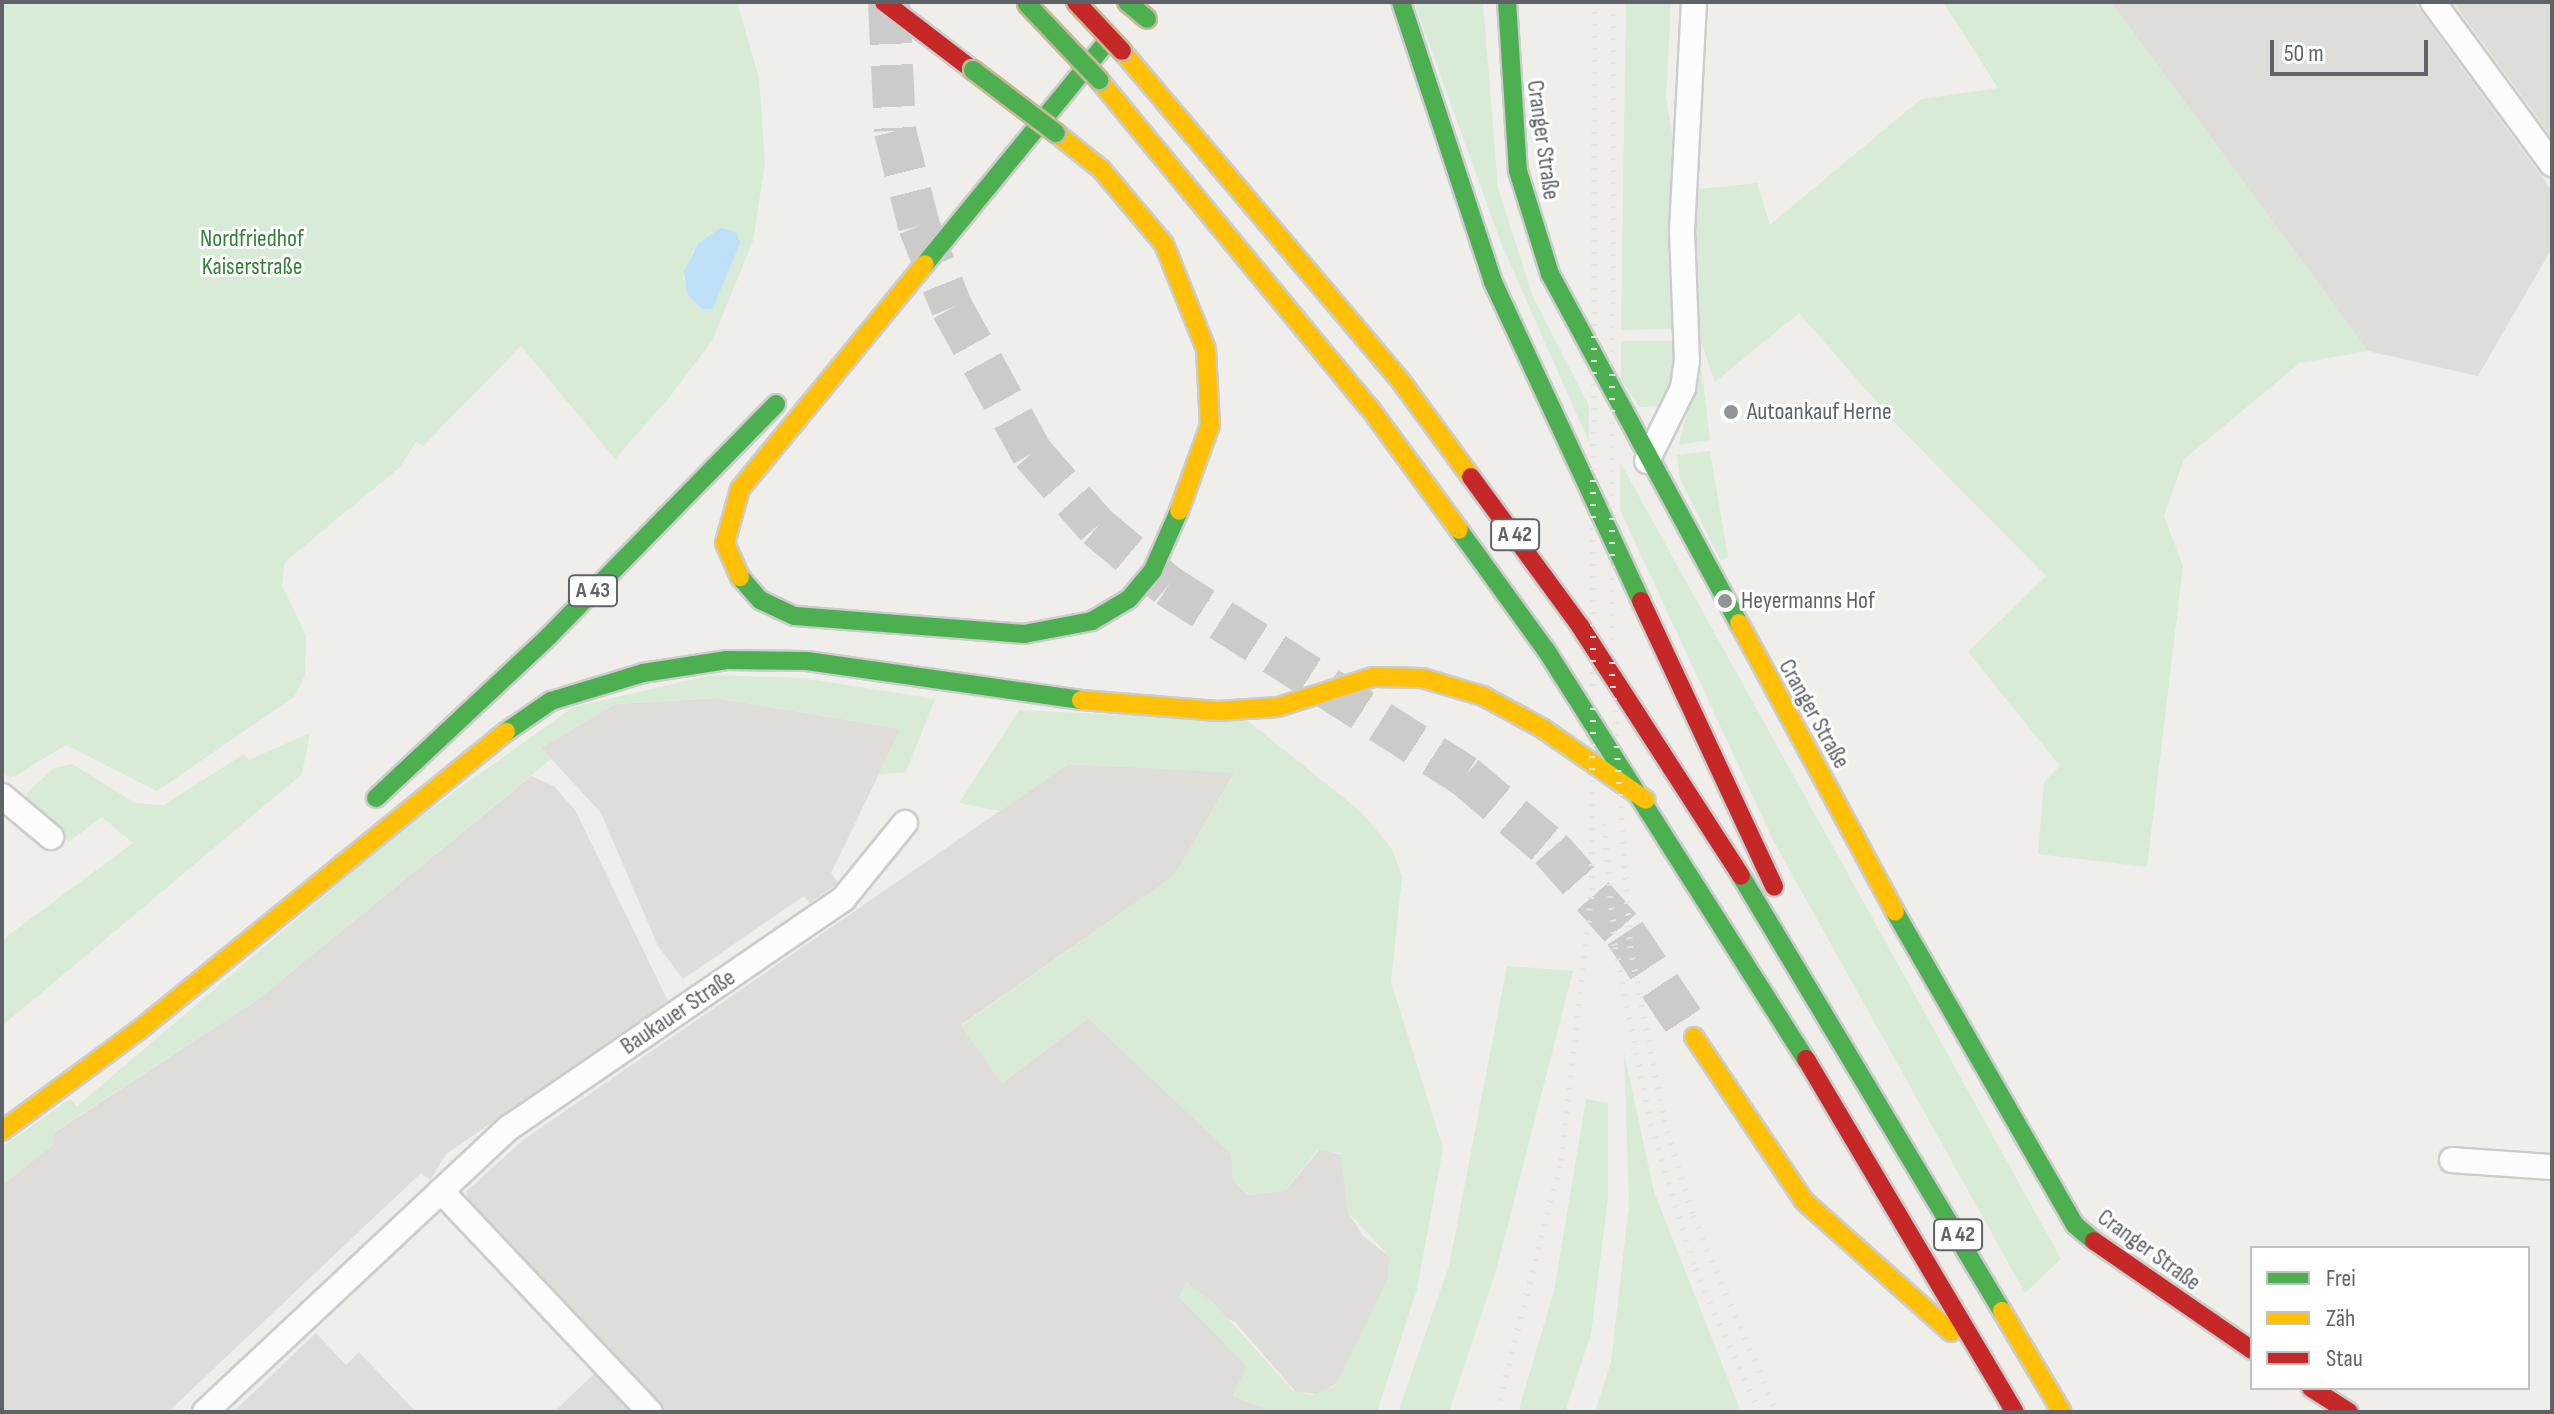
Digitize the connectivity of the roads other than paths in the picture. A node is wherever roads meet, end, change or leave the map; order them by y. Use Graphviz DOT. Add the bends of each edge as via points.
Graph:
graph roads {
  1 [pos="884,2"];
  2 [pos="1076,2"];
  3 [pos="1114,2"];
  4 [pos="1127,2"];
  5 [pos="1138,2"];
  6 [pos="1401,2"];
  7 [pos="1507,2"];
  8 [pos="1694,2"];
  9 [pos="2433,2"];
  10 [pos="1026,3"];
  11 [pos="1147,19"];
  12 [pos="2552,164"];
  13 [pos="850,321"];
  14 [pos="790,389"];
  15 [pos="789,426"];
  16 [pos="1647,461"];
  17 [pos="714,500"];
  18 [pos="682,531"];
  19 [pos="2,796"];
  20 [pos="1646,800"];
  21 [pos="363,809"];
  22 [pos="905,823"];
  23 [pos="51,837"];
  24 [pos="367,838"];
  25 [pos="103,1029"];
  26 [pos="1694,1037"];
  27 [pos="1854,1058"];
  28 [pos="2,1109"];
  29 [pos="2,1131"];
  30 [pos="2452,1160"];
  31 [pos="2552,1167"];
  32 [pos="441,1191"];
  33 [pos="2250,1349"];
  34 [pos="1985,1362"];
  35 [pos="2314,1390"];
  36 [pos="205,1412"];
  37 [pos="650,1412"];
  38 [pos="2015,1412"];
  39 [pos="2062,1412"];
  40 [pos="2349,1412"];
  1 -- 15 [label="main road, bridge" via="1101,169 1164,244 1206,349 1210,425 1171,540 1141,586 1092,621 1024,634 779,611 743,585 725,543 727,515 740,489"];
  2 -- 27 [label="main road, A 42, bridge" via="1400,380 1486,495 1663,752"];
  3 -- 13 [label="main road"];
  4 -- 11 [label="main road, bridge"];
  5 -- 15 [label="main road" via="992,190"];
  6 -- 27 [label="main road" via="1493,282"];
  7 -- 16 [label="main road, Cranger Straße" via="1512,122 1531,220 1565,306"];
  8 -- 16 [label="street" via="1682,231 1687,361 1683,388"];
  9 -- 12 [label="street"];
  10 -- 20 [label="main road, A 42, bridge" via="1099,80 1369,407"];
  14 -- 21 [label="main road, A 43" via="548,637"];
  15 -- 17 [label="main road"];
  16 -- 33 [label="main road, Cranger Straße" via="2048,1189 2114,1260"];
  18 -- 24 [label="main road, A 43"];
  19 -- 23 [label="street"];
  20 -- 24 [label="main road" via="1542,728 1483,696 1422,678 1373,677 1278,707 1218,711 1007,694 807,661 727,660 643,673 551,701"];
  20 -- 34 [label="main road, A 42"];
  22 -- 32 [label="street, Baukauer Straße" via="843,899 510,1127"];
  24 -- 29 [label="main road, A 43" via="139,1030"];
  25 -- 28 [label="main road"];
  26 -- 34 [label="main road" via="1804,1201"];
  27 -- 39 [label="main road, A 42"];
  30 -- 31 [label="street"];
  32 -- 36 [label="street, Baukauer Straße"];
  32 -- 37 [label="street"];
  34 -- 38 [label="main road, A 42"];
  35 -- 40 [label="main road"];
}
